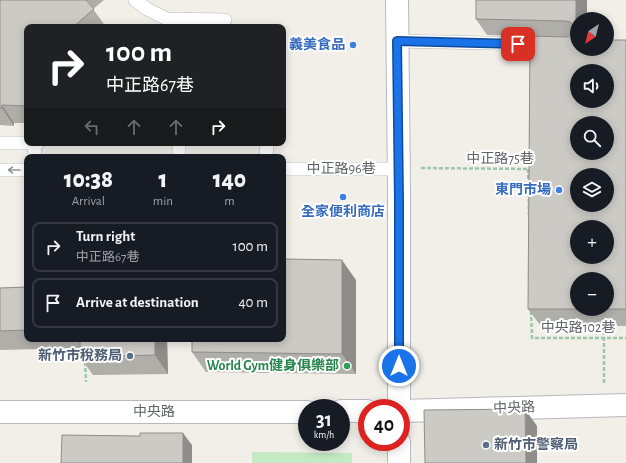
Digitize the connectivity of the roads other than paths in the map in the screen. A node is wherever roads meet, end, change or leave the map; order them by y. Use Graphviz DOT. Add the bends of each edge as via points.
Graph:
graph roads {
  1 [pos="136,0"];
  2 [pos="397,0"];
  3 [pos="225,20"];
  4 [pos="397,41"];
  5 [pos="570,45"];
  6 [pos="0,143"];
  7 [pos="24,143"];
  8 [pos="286,169"];
  9 [pos="398,169"];
  10 [pos="0,170"];
  11 [pos="24,170"];
  12 [pos="399,399"];
  13 [pos="626,405"];
  14 [pos="410,411"];
  15 [pos="0,412"];
  16 [pos="298,412"];
  17 [pos="399,451"];
  18 [pos="399,463"];
  1 -- 3 [label="lane" via="167,19"];
  2 -- 4 [label="street"];
  4 -- 5 [label="lane"];
  4 -- 9 [label="street"];
  6 -- 7 [label="lane"];
  8 -- 9 [label="lane, 中正路96巷"];
  9 -- 12 [label="street"];
  11 -- 10 [label="lane, one-way"];
  13 -- 14 [label="street, 中央路"];
  15 -- 16 [label="street, 中央路"];
  17 -- 18 [label="street"];
}
